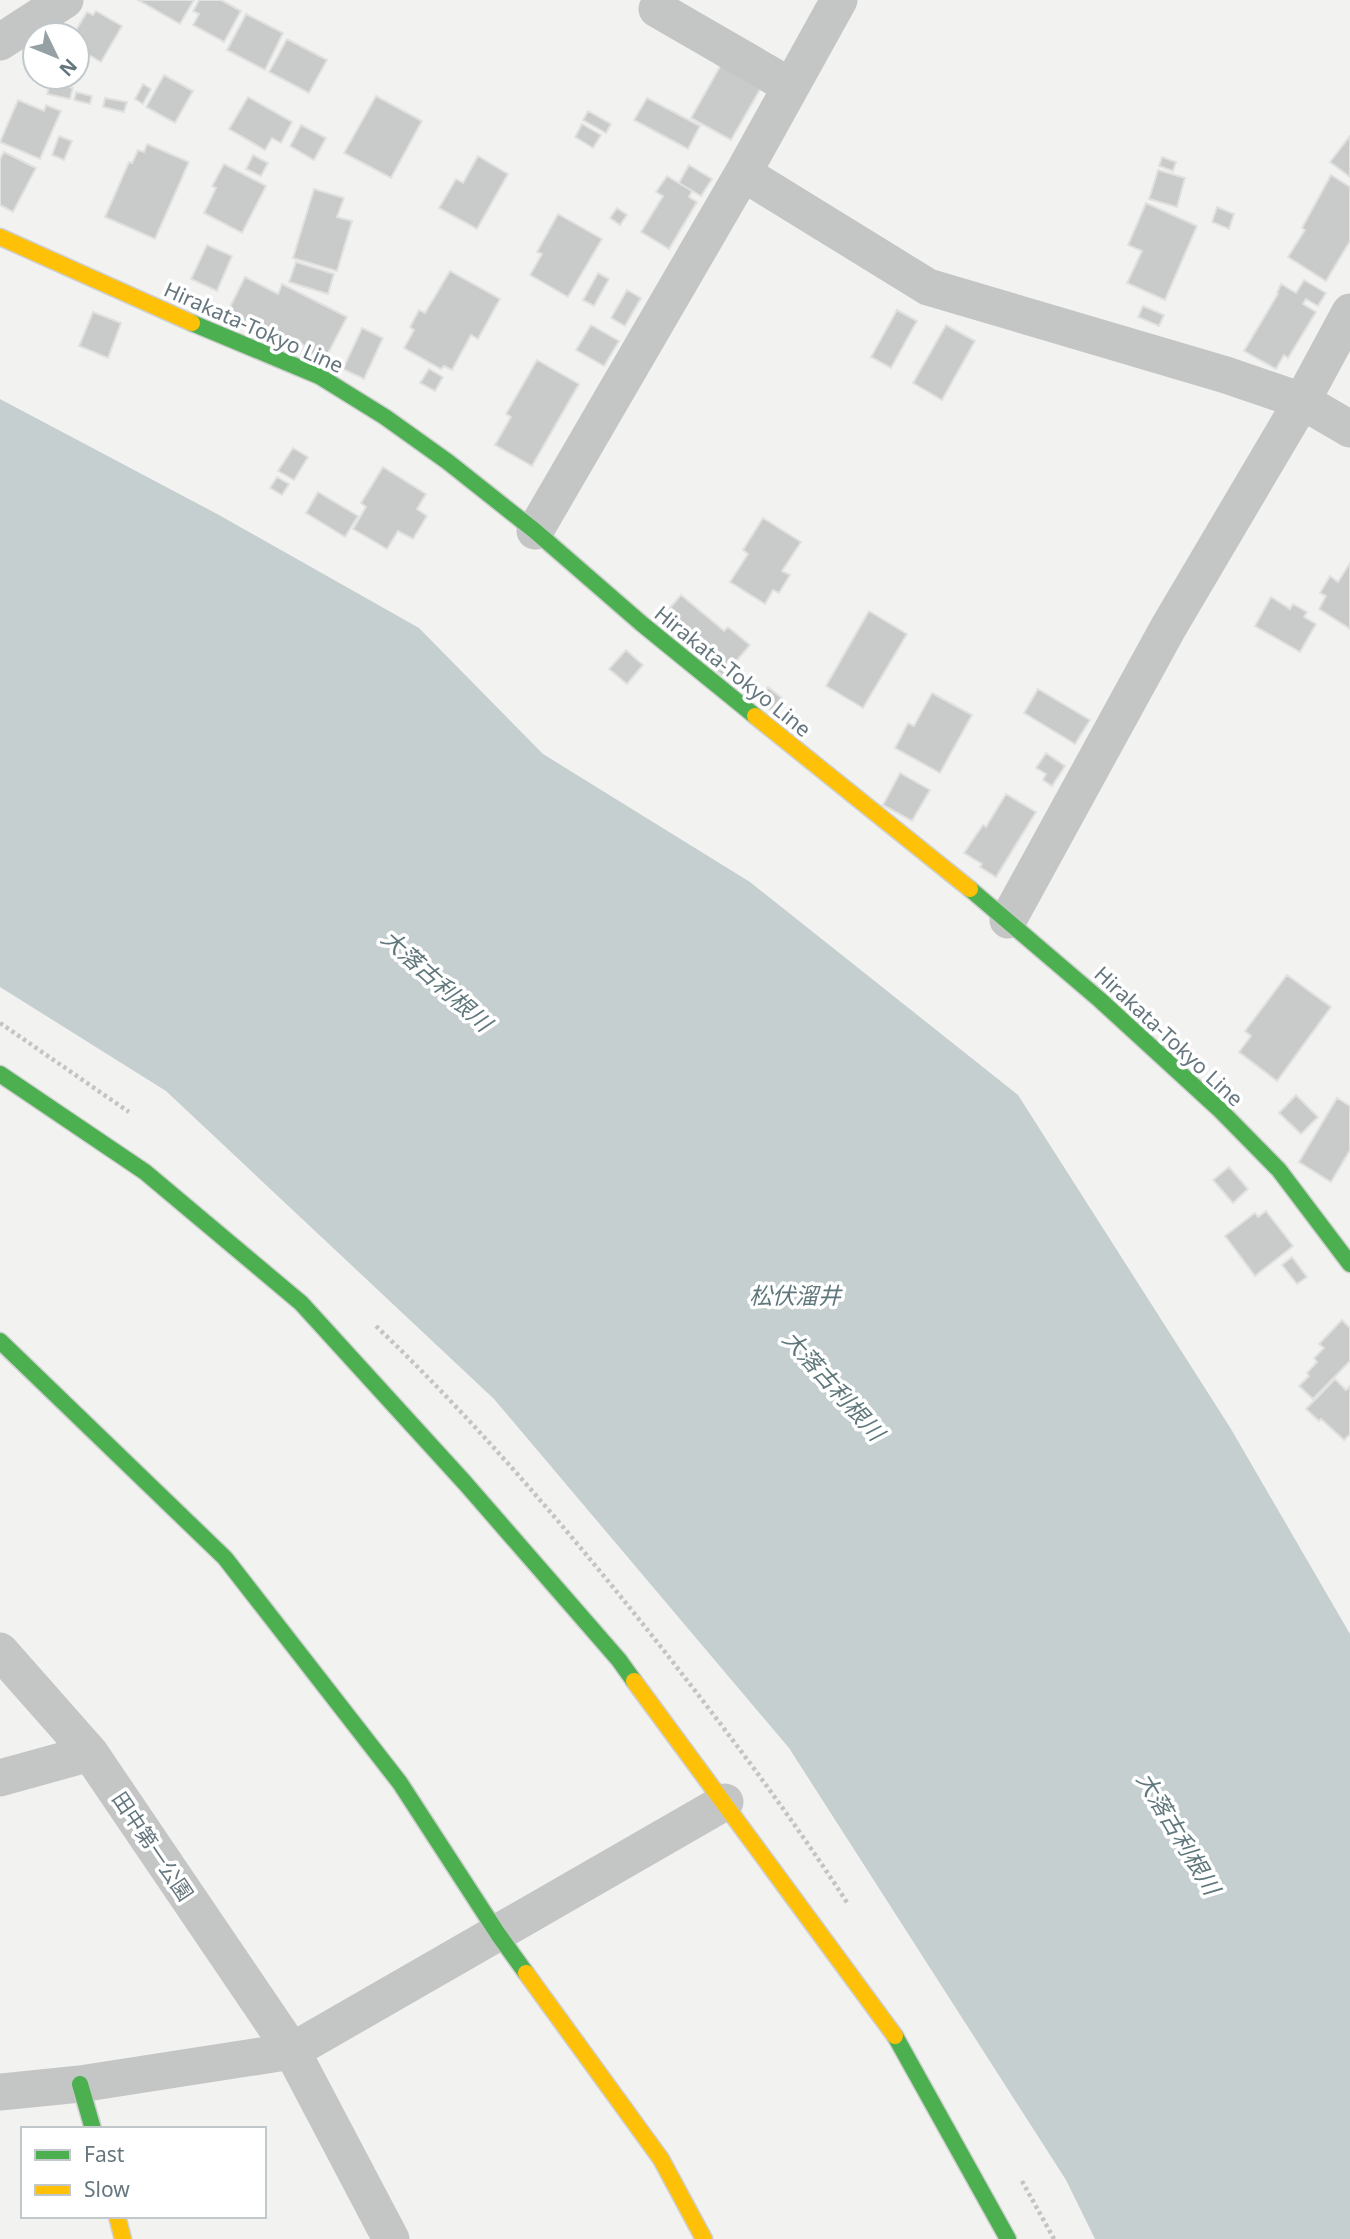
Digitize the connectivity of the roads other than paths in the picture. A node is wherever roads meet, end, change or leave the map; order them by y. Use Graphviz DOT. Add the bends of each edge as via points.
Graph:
graph roads {
  1 [pos="65,0"];
  2 [pos="839,0"];
  3 [pos="657,9"];
  4 [pos="0,42"];
  5 [pos="790,86"];
  6 [pos="743,173"];
  7 [pos="0,237"];
  8 [pos="1350,312"];
  9 [pos="1302,401"];
  10 [pos="1350,429"];
  11 [pos="535,531"];
  12 [pos="1008,920"];
  13 [pos="0,1074"];
  14 [pos="1350,1264"];
  15 [pos="0,1341"];
  16 [pos="0,1651"];
  17 [pos="90,1753"];
  18 [pos="0,1778"];
  19 [pos="725,1802"];
  20 [pos="498,1934"];
  21 [pos="292,2051"];
  22 [pos="80,2084"];
  23 [pos="0,2092"];
  24 [pos="92,2127"];
  25 [pos="118,2218"];
  26 [pos="123,2239"];
  27 [pos="391,2239"];
  28 [pos="704,2239"];
  29 [pos="1008,2239"];
  1 -- 4 [label="street"];
  2 -- 5 [label="street"];
  3 -- 5 [label="street"];
  5 -- 6 [label="street"];
  6 -- 9 [label="street" via="928,287"];
  6 -- 11 [label="street"];
  7 -- 11 [label="street, Hirakata-Tokyo Line" via="319,376 396,424"];
  8 -- 9 [label="street"];
  9 -- 10 [label="street"];
  9 -- 12 [label="street" via="1168,628"];
  11 -- 12 [label="street, Hirakata-Tokyo Line" via="642,624"];
  12 -- 14 [label="street, Hirakata-Tokyo Line" via="1219,1109 1279,1170"];
  13 -- 19 [label="street" via="145,1172 301,1303 619,1660"];
  15 -- 20 [label="street" via="225,1558 400,1783"];
  16 -- 17 [label="street, 田中第一公園"];
  17 -- 18 [label="street"];
  17 -- 21 [label="street, 田中第一公園"];
  19 -- 20 [label="street"];
  19 -- 29 [label="street" via="897,2039"];
  20 -- 21 [label="street"];
  20 -- 28 [label="street" via="661,2159"];
  21 -- 22 [label="street"];
  21 -- 27 [label="street, 田中第一公園"];
  22 -- 23 [label="street"];
  22 -- 24 [label="street"];
  25 -- 26 [label="street"];
}
